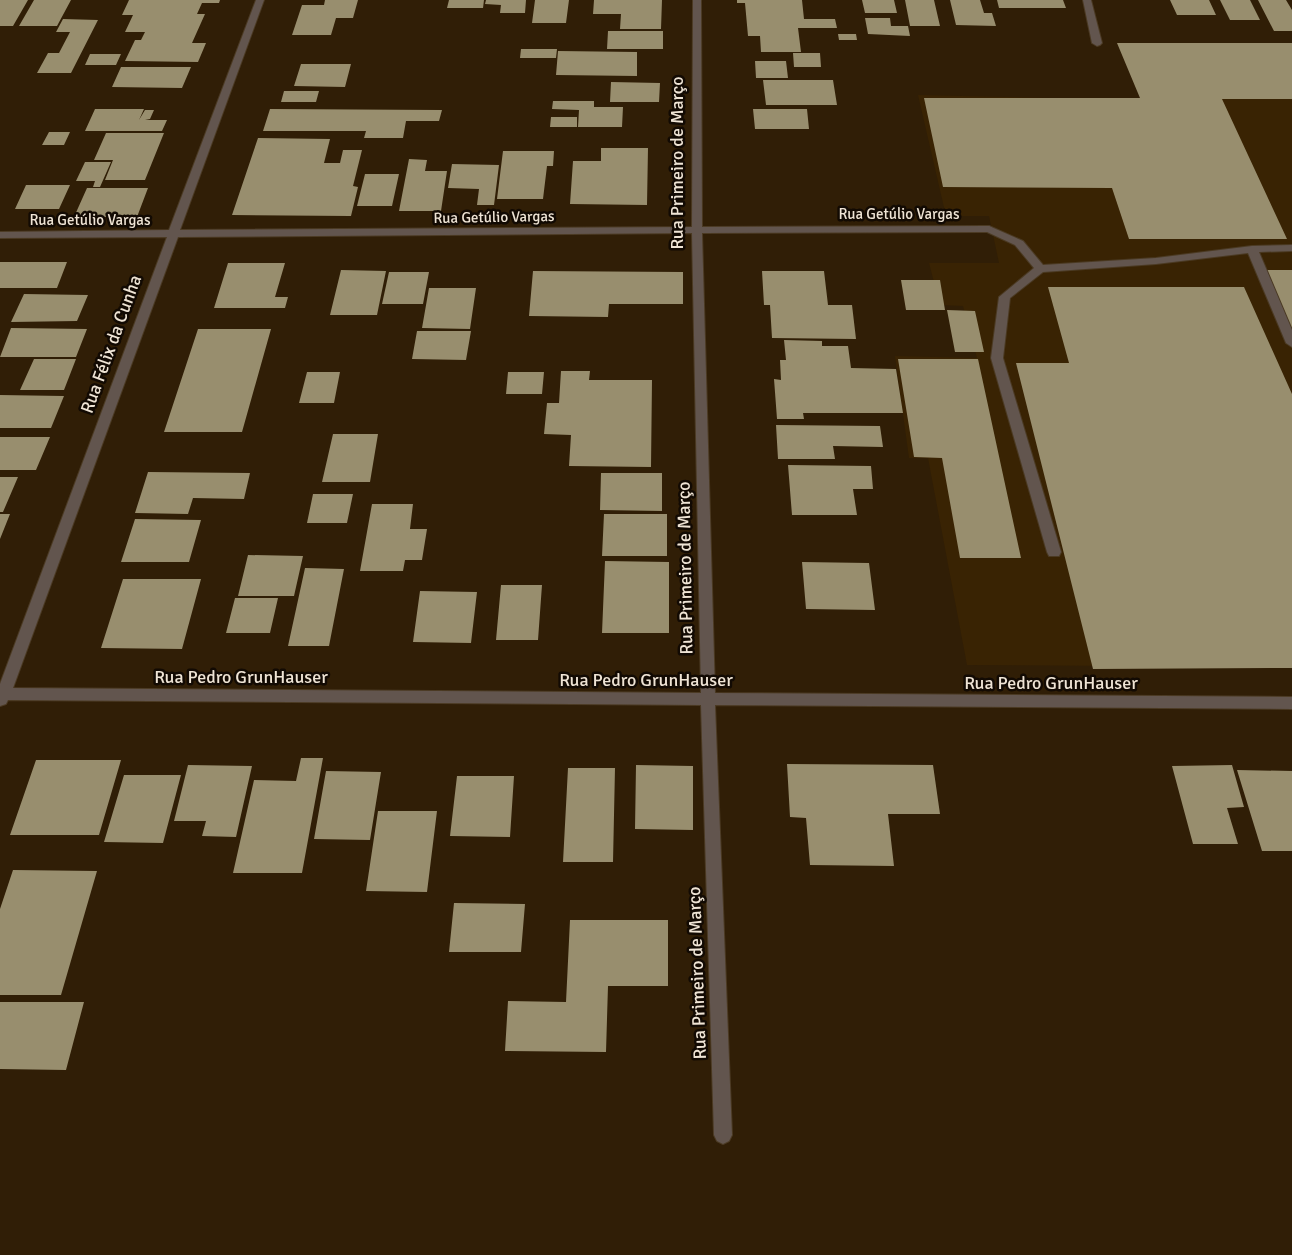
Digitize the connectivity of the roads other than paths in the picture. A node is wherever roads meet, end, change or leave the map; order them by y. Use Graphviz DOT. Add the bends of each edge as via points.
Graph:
graph roads {
  1 [pos="260,0"];
  2 [pos="697,0"];
  3 [pos="1087,0"];
  4 [pos="1097,43"];
  5 [pos="697,230"];
  6 [pos="0,235"];
  7 [pos="171,235"];
  8 [pos="1292,248"];
  9 [pos="1252,249"];
  10 [pos="1040,269"];
  11 [pos="1292,343"];
  12 [pos="1054,552"];
  13 [pos="1,697"];
  14 [pos="708,700"];
  15 [pos="1292,702"];
  16 [pos="723,1135"];
  1 -- 7 [label="street, Rua Félix da Cunha"];
  2 -- 5 [label="street, Rua Primeiro de Março"];
  3 -- 4 [label="street"];
  5 -- 7 [label="street, Rua Getúlio Vargas"];
  5 -- 10 [label="street, Rua Getúlio Vargas" via="989,229 1019,243"];
  5 -- 14 [label="street, Rua Primeiro de Março"];
  6 -- 7 [label="street, Rua Getúlio Vargas"];
  7 -- 13 [label="street, Rua Félix da Cunha"];
  8 -- 9 [label="street"];
  9 -- 10 [label="street"];
  9 -- 11 [label="street"];
  10 -- 12 [label="street" via="1005,297 997,358"];
  13 -- 14 [label="street, Rua Pedro GrunHauser"];
  14 -- 15 [label="street, Rua Pedro GrunHauser"];
  14 -- 16 [label="street, Rua Primeiro de Março"];
}
